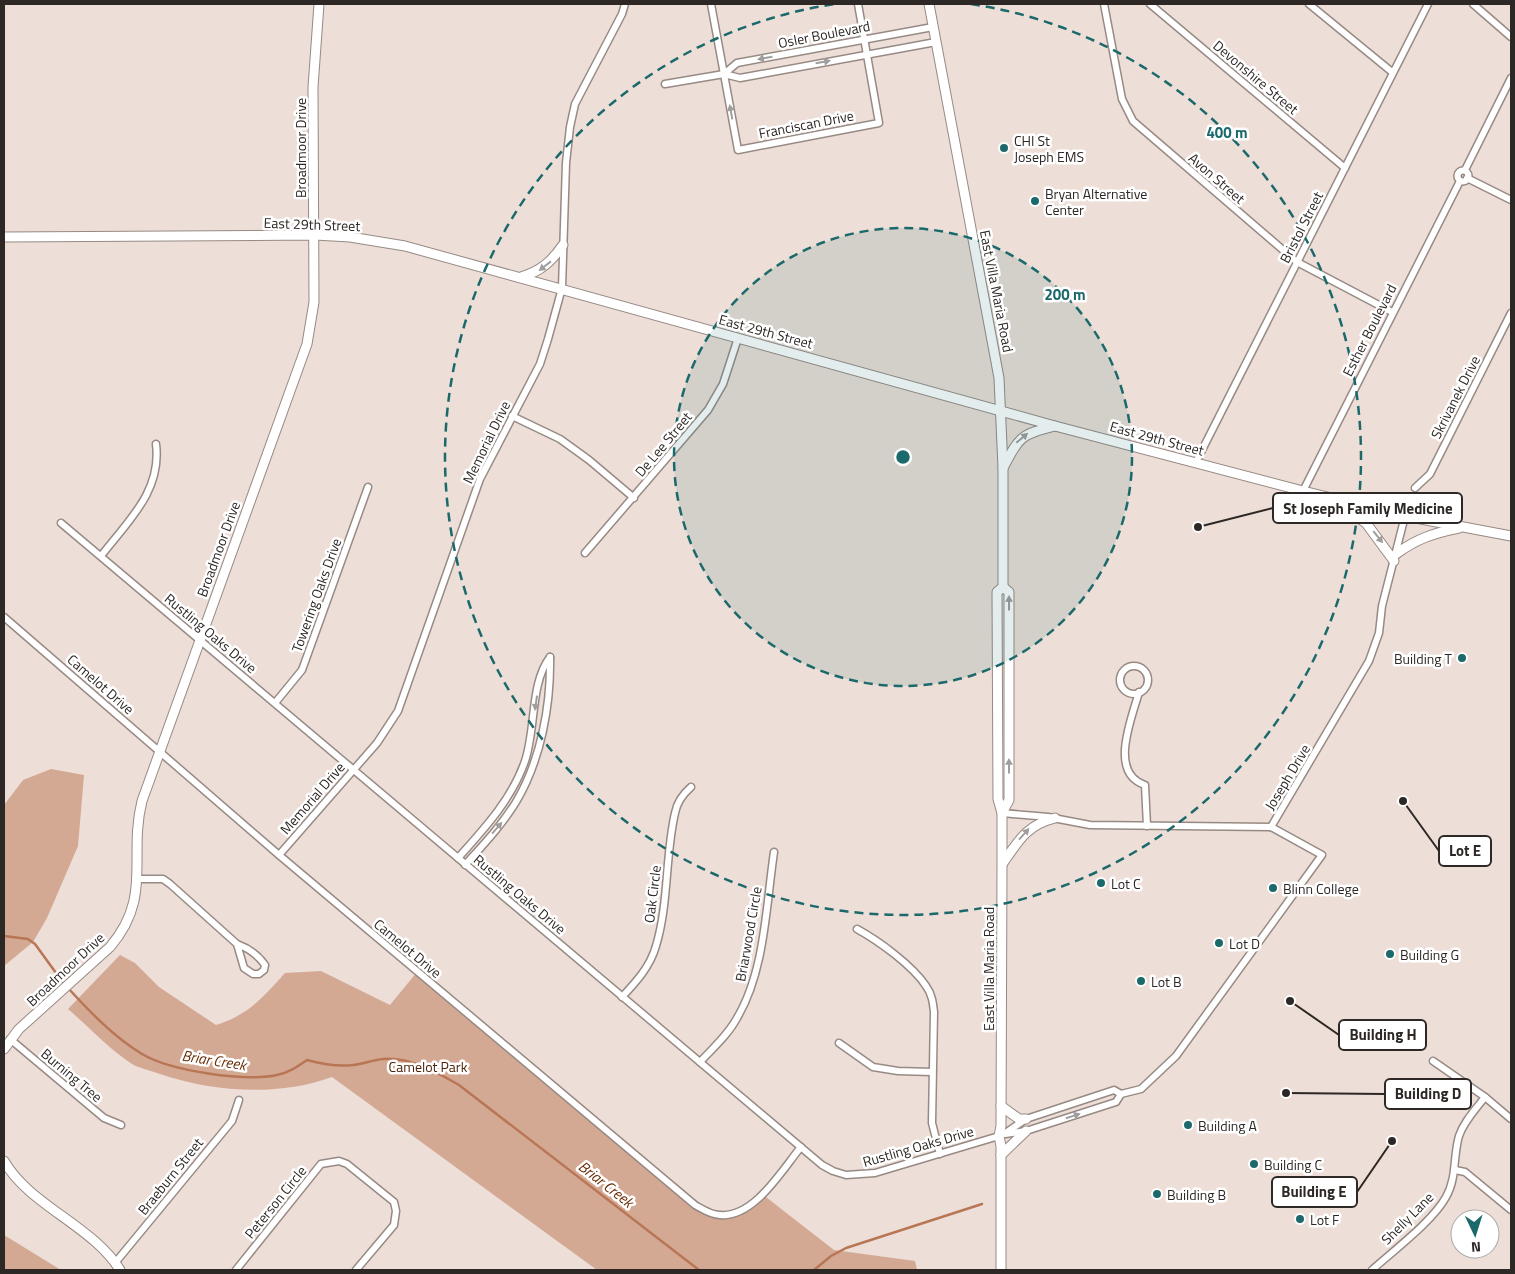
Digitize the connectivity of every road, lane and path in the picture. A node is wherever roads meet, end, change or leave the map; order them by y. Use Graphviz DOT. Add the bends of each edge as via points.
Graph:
graph roads {
  1 [pos="319,4"];
  2 [pos="625,4"];
  3 [pos="711,4"];
  4 [pos="858,4"];
  5 [pos="929,4"];
  6 [pos="1104,4"];
  7 [pos="1150,4"];
  8 [pos="1309,4"];
  9 [pos="1428,4"];
  10 [pos="1472,4"];
  11 [pos="934,27"];
  12 [pos="1511,36"];
  13 [pos="864,39"];
  14 [pos="936,42"];
  15 [pos="867,54"];
  16 [pos="1392,72"];
  17 [pos="724,74"];
  18 [pos="1511,78"];
  19 [pos="665,84"];
  20 [pos="1345,168"];
  21 [pos="1465,170"];
  22 [pos="1467,178"];
  23 [pos="1460,181"];
  24 [pos="1511,200"];
  25 [pos="315,235"];
  26 [pos="4,237"];
  27 [pos="563,245"];
  28 [pos="1296,262"];
  29 [pos="520,277"];
  30 [pos="562,288"];
  31 [pos="1392,312"];
  32 [pos="1511,313"];
  33 [pos="738,338"];
  34 [pos="1001,410"];
  35 [pos="512,416"];
  36 [pos="1055,426"];
  37 [pos="156,444"];
  38 [pos="1196,462"];
  39 [pos="1003,468"];
  40 [pos="368,487"];
  41 [pos="1415,488"];
  42 [pos="1303,491"];
  43 [pos="634,498"];
  44 [pos="1329,498"];
  45 [pos="1404,516"];
  46 [pos="61,523"];
  47 [pos="1463,527"];
  48 [pos="1511,536"];
  49 [pos="585,553"];
  50 [pos="100,556"];
  51 [pos="1395,557"];
  52 [pos="4,617"];
  53 [pos="200,640"];
  54 [pos="1139,692"];
  55 [pos="275,703"];
  56 [pos="528,747"];
  57 [pos="537,749"];
  58 [pos="159,752"];
  59 [pos="354,770"];
  60 [pos="691,787"];
  61 [pos="1002,813"];
  62 [pos="1055,818"];
  63 [pos="1147,826"];
  64 [pos="1272,827"];
  65 [pos="774,852"];
  66 [pos="279,855"];
  67 [pos="458,858"];
  68 [pos="1002,863"];
  69 [pos="466,865"];
  70 [pos="138,879"];
  71 [pos="857,929"];
  72 [pos="237,944"];
  73 [pos="622,997"];
  74 [pos="10,1039"];
  75 [pos="839,1042"];
  76 [pos="4,1049"];
  77 [pos="700,1062"];
  78 [pos="1433,1062"];
  79 [pos="932,1072"];
  80 [pos="1121,1094"];
  81 [pos="1485,1098"];
  82 [pos="238,1100"];
  83 [pos="1001,1106"];
  84 [pos="1026,1119"];
  85 [pos="1511,1119"];
  86 [pos="121,1125"];
  87 [pos="1026,1131"];
  88 [pos="1001,1135"];
  89 [pos="801,1147"];
  90 [pos="940,1154"];
  91 [pos="1001,1155"];
  92 [pos="4,1162"];
  93 [pos="1455,1170"];
  94 [pos="1511,1210"];
  95 [pos="117,1267"];
  96 [pos="236,1270"];
  97 [pos="356,1270"];
  98 [pos="1001,1270"];
  99 [pos="1372,1270"];
  1 -- 25 [label="main road, Broadmoor Drive" via="313,87"];
  2 -- 27 [label="street, Memorial Drive" via="575,104 566,163"];
  3 -- 17 [label="street"];
  4 -- 13 [label="street"];
  5 -- 11 [label="main road, East Villa Maria Road"];
  6 -- 28 [label="street, Avon Street" via="1122,99 1133,121"];
  7 -- 20 [label="street, Devonshire Street"];
  8 -- 16 [label="street"];
  9 -- 16 [label="street, Bristol Street"];
  10 -- 12 [label="street"];
  11 -- 13 [label="street, Osler Boulevard"];
  11 -- 14 [label="main road, East Villa Maria Road"];
  13 -- 15 [label="street"];
  13 -- 17 [label="street, Osler Boulevard, one-way" via="737,63"];
  14 -- 15 [label="street, Osler Boulevard"];
  14 -- 34 [label="main road, East Villa Maria Road" via="999,378"];
  17 -- 15 [label="street, Osler Boulevard, one-way" via="740,78"];
  15 -- 17 [label="street, Franciscan Drive, one-way" via="879,123 738,150"];
  16 -- 20 [label="street, Bristol Street"];
  17 -- 19 [label="street, Osler Boulevard"];
  18 -- 21 [label="street"];
  20 -- 28 [label="street, Bristol Street"];
  21 -- 22 [label="street"];
  21 -- 23 [label="street, Esther Boulevard" via="1460,172"];
  22 -- 23 [label="street"];
  22 -- 24 [label="street"];
  23 -- 31 [label="street, Esther Boulevard"];
  25 -- 26 [label="main road, East 29th Street"];
  25 -- 29 [label="main road, East 29th Street" via="350,236 405,246"];
  25 -- 53 [label="main road, Broadmoor Drive" via="314,311 307,344"];
  27 -- 29 [label="main road, one-way" via="545,267"];
  27 -- 30 [label="street, Memorial Drive"];
  28 -- 31 [label="street, Avon Street"];
  28 -- 38 [label="street, Bristol Street"];
  29 -- 30 [label="main road, East 29th Street"];
  30 -- 33 [label="main road, East 29th Street"];
  30 -- 35 [label="street, Memorial Drive" via="540,364"];
  31 -- 42 [label="street, Esther Boulevard"];
  32 -- 41 [label="street, Skrivanek Drive" via="1430,474"];
  33 -- 34 [label="main road, East 29th Street"];
  33 -- 43 [label="street, De Lee Street" via="723,384 708,410"];
  34 -- 36 [label="main road, East 29th Street"];
  34 -- 39 [label="main road, East Villa Maria Road"];
  35 -- 43 [label="street" via="560,440"];
  35 -- 59 [label="street, Memorial Drive" via="480,479 398,711"];
  36 -- 38 [label="main road, East 29th Street"];
  39 -- 36 [label="main road, one-way" via="1016,442 1024,435"];
  37 -- 50 [label="street" via="158,462 155,477 137,510"];
  38 -- 42 [label="main road, East 29th Street"];
  39 -- 61 [label="main road, East Villa Maria Road" via="1003,587 1009,592 1009,800"];
  40 -- 55 [label="street, Towering Oaks Drive" via="302,670"];
  42 -- 44 [label="main road, East 29th Street"];
  43 -- 49 [label="street, De Lee Street"];
  44 -- 45 [label="main road, East 29th Street"];
  44 -- 51 [label="main road, one-way" via="1366,523"];
  45 -- 47 [label="main road, East 29th Street"];
  45 -- 51 [label="street, Joseph Drive"];
  46 -- 50 [label="street, Rustling Oaks Drive"];
  47 -- 48 [label="main road, East 29th Street"];
  47 -- 51 [label="main road" via="1431,533 1413,541"];
  50 -- 53 [label="street, Rustling Oaks Drive"];
  51 -- 64 [label="street, Joseph Drive" via="1382,606 1379,633 1368,661"];
  52 -- 58 [label="street, Camelot Drive"];
  53 -- 55 [label="street, Rustling Oaks Drive"];
  53 -- 58 [label="main road, Broadmoor Drive"];
  54 -- 54 [label="street" via="1146,685 1146,674 1138,667 1128,668 1121,675 1121,686 1129,693"];
  54 -- 63 [label="street" via="1127,728 1126,753 1128,774 1145,785"];
  55 -- 59 [label="street, Rustling Oaks Drive"];
  56 -- 57 [label="street"];
  57 -- 56 [label="street, one-way" via="550,679 550,658 540,676"];
  56 -- 67 [label="street" via="509,794"];
  69 -- 57 [label="street, one-way" via="516,802"];
  58 -- 66 [label="street, Camelot Drive"];
  58 -- 70 [label="main road, Broadmoor Drive" via="138,818"];
  59 -- 66 [label="street, Memorial Drive"];
  59 -- 67 [label="street, Rustling Oaks Drive"];
  60 -- 73 [label="street, Oak Circle" via="684,793 675,813 656,949 641,977"];
  61 -- 62 [label="street, Joseph Drive"];
  61 -- 68 [label="main road, East Villa Maria Road"];
  62 -- 63 [label="street, Joseph Drive" via="1090,825"];
  68 -- 62 [label="main road, one-way" via="1030,828"];
  63 -- 64 [label="street, Joseph Drive"];
  64 -- 80 [label="street" via="1322,855 1176,1056 1141,1089"];
  65 -- 77 [label="street, Briarwood Circle" via="758,960 750,991 731,1027"];
  66 -- 89 [label="street, Camelot Drive" via="695,1205 719,1215 729,1215 750,1206"];
  67 -- 69 [label="street, Rustling Oaks Drive"];
  68 -- 83 [label="main road, East Villa Maria Road"];
  69 -- 73 [label="street, Rustling Oaks Drive"];
  70 -- 72 [label="street" via="163,879"];
  70 -- 74 [label="main road, Broadmoor Drive" via="132,913 119,936"];
  71 -- 79 [label="street" via="884,948 927,987 934,1012"];
  72 -- 72 [label="street" via="244,968 253,974 264,970 261,960"];
  73 -- 77 [label="street, Rustling Oaks Drive"];
  74 -- 76 [label="main road, Broadmoor Drive"];
  74 -- 86 [label="street, Burning Tree" via="104,1118"];
  75 -- 79 [label="street" via="873,1067"];
  77 -- 89 [label="street, Rustling Oaks Drive"];
  78 -- 81 [label="street"];
  79 -- 90 [label="street" via="932,1123"];
  80 -- 84 [label="street" via="1114,1090"];
  87 -- 80 [label="street, one-way" via="1116,1102"];
  81 -- 85 [label="street"];
  81 -- 93 [label="street, Shelly Lane" via="1459,1136"];
  82 -- 95 [label="street, Braeburn Street" via="232,1120"];
  83 -- 84 [label="main road" via="1019,1119"];
  83 -- 88 [label="main road, East Villa Maria Road"];
  84 -- 88 [label="street"];
  87 -- 88 [label="street"];
  87 -- 91 [label="main road"];
  88 -- 90 [label="street, Rustling Oaks Drive"];
  88 -- 91 [label="main road, East Villa Maria Road"];
  89 -- 90 [label="street, Rustling Oaks Drive" via="822,1165 846,1175 875,1174"];
  91 -- 98 [label="main road, East Villa Maria Road"];
  92 -- 95 [label="main road" via="20,1181 101,1247"];
  93 -- 94 [label="street" via="1465,1172"];
  93 -- 99 [label="street, Shelly Lane" via="1446,1198"];
  96 -- 97 [label="street, Peterson Circle" via="321,1164 331,1161 347,1164 394,1202 394,1225"];
}
